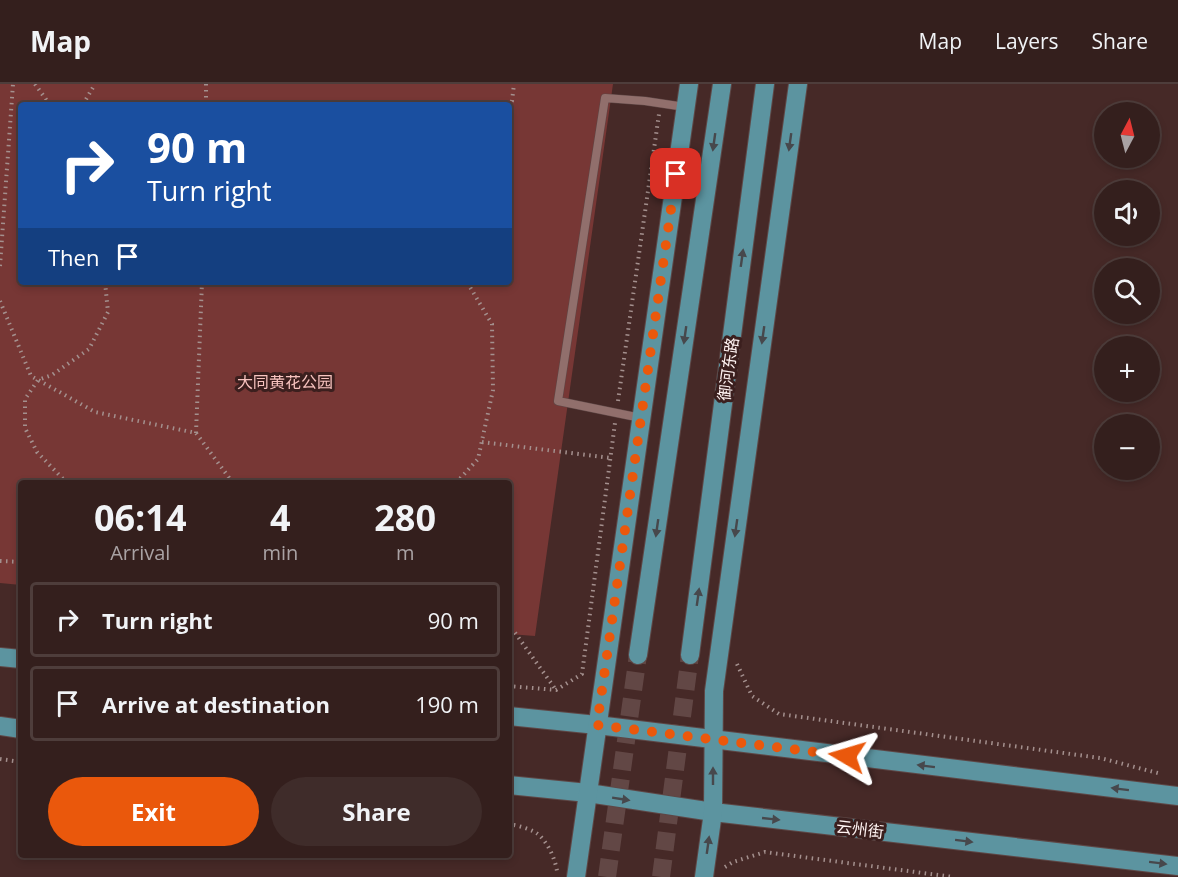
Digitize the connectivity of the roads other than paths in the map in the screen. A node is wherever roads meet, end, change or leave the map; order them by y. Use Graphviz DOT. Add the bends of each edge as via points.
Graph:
graph roads {
  1 [pos="689,84"];
  2 [pos="722,84"];
  3 [pos="765,84"];
  4 [pos="798,84"];
  5 [pos="686,108"];
  6 [pos="641,418"];
  7 [pos="638,655"];
  8 [pos="690,655"];
  9 [pos="0,657"];
  10 [pos="18,659"];
  11 [pos="512,716"];
  12 [pos="597,725"];
  13 [pos="0,726"];
  14 [pos="18,729"];
  15 [pos="713,740"];
  16 [pos="512,785"];
  17 [pos="588,793"];
  18 [pos="1178,796"];
  19 [pos="713,812"];
  20 [pos="1178,866"];
  21 [pos="576,877"];
  22 [pos="704,877"];
  1 -- 5 [label="main road"];
  2 -- 7 [label="main road, one-way"];
  8 -- 3 [label="main road, 御河东路, one-way"];
  4 -- 15 [label="main road, one-way" via="714,691"];
  5 -- 6 [label="main road"];
  5 -- 6 [label="lane" via="605,98 558,401"];
  6 -- 12 [label="main road"];
  9 -- 10 [label="main road"];
  11 -- 12 [label="main road"];
  12 -- 15 [label="main road"];
  12 -- 17 [label="main road"];
  13 -- 14 [label="main road"];
  18 -- 15 [label="main road, one-way"];
  19 -- 15 [label="main road, one-way"];
  16 -- 17 [label="main road, 云州街"];
  17 -- 19 [label="main road, 云州街, one-way"];
  17 -- 21 [label="main road"];
  19 -- 20 [label="main road, 云州街, one-way"];
  22 -- 19 [label="main road, one-way"];
}
